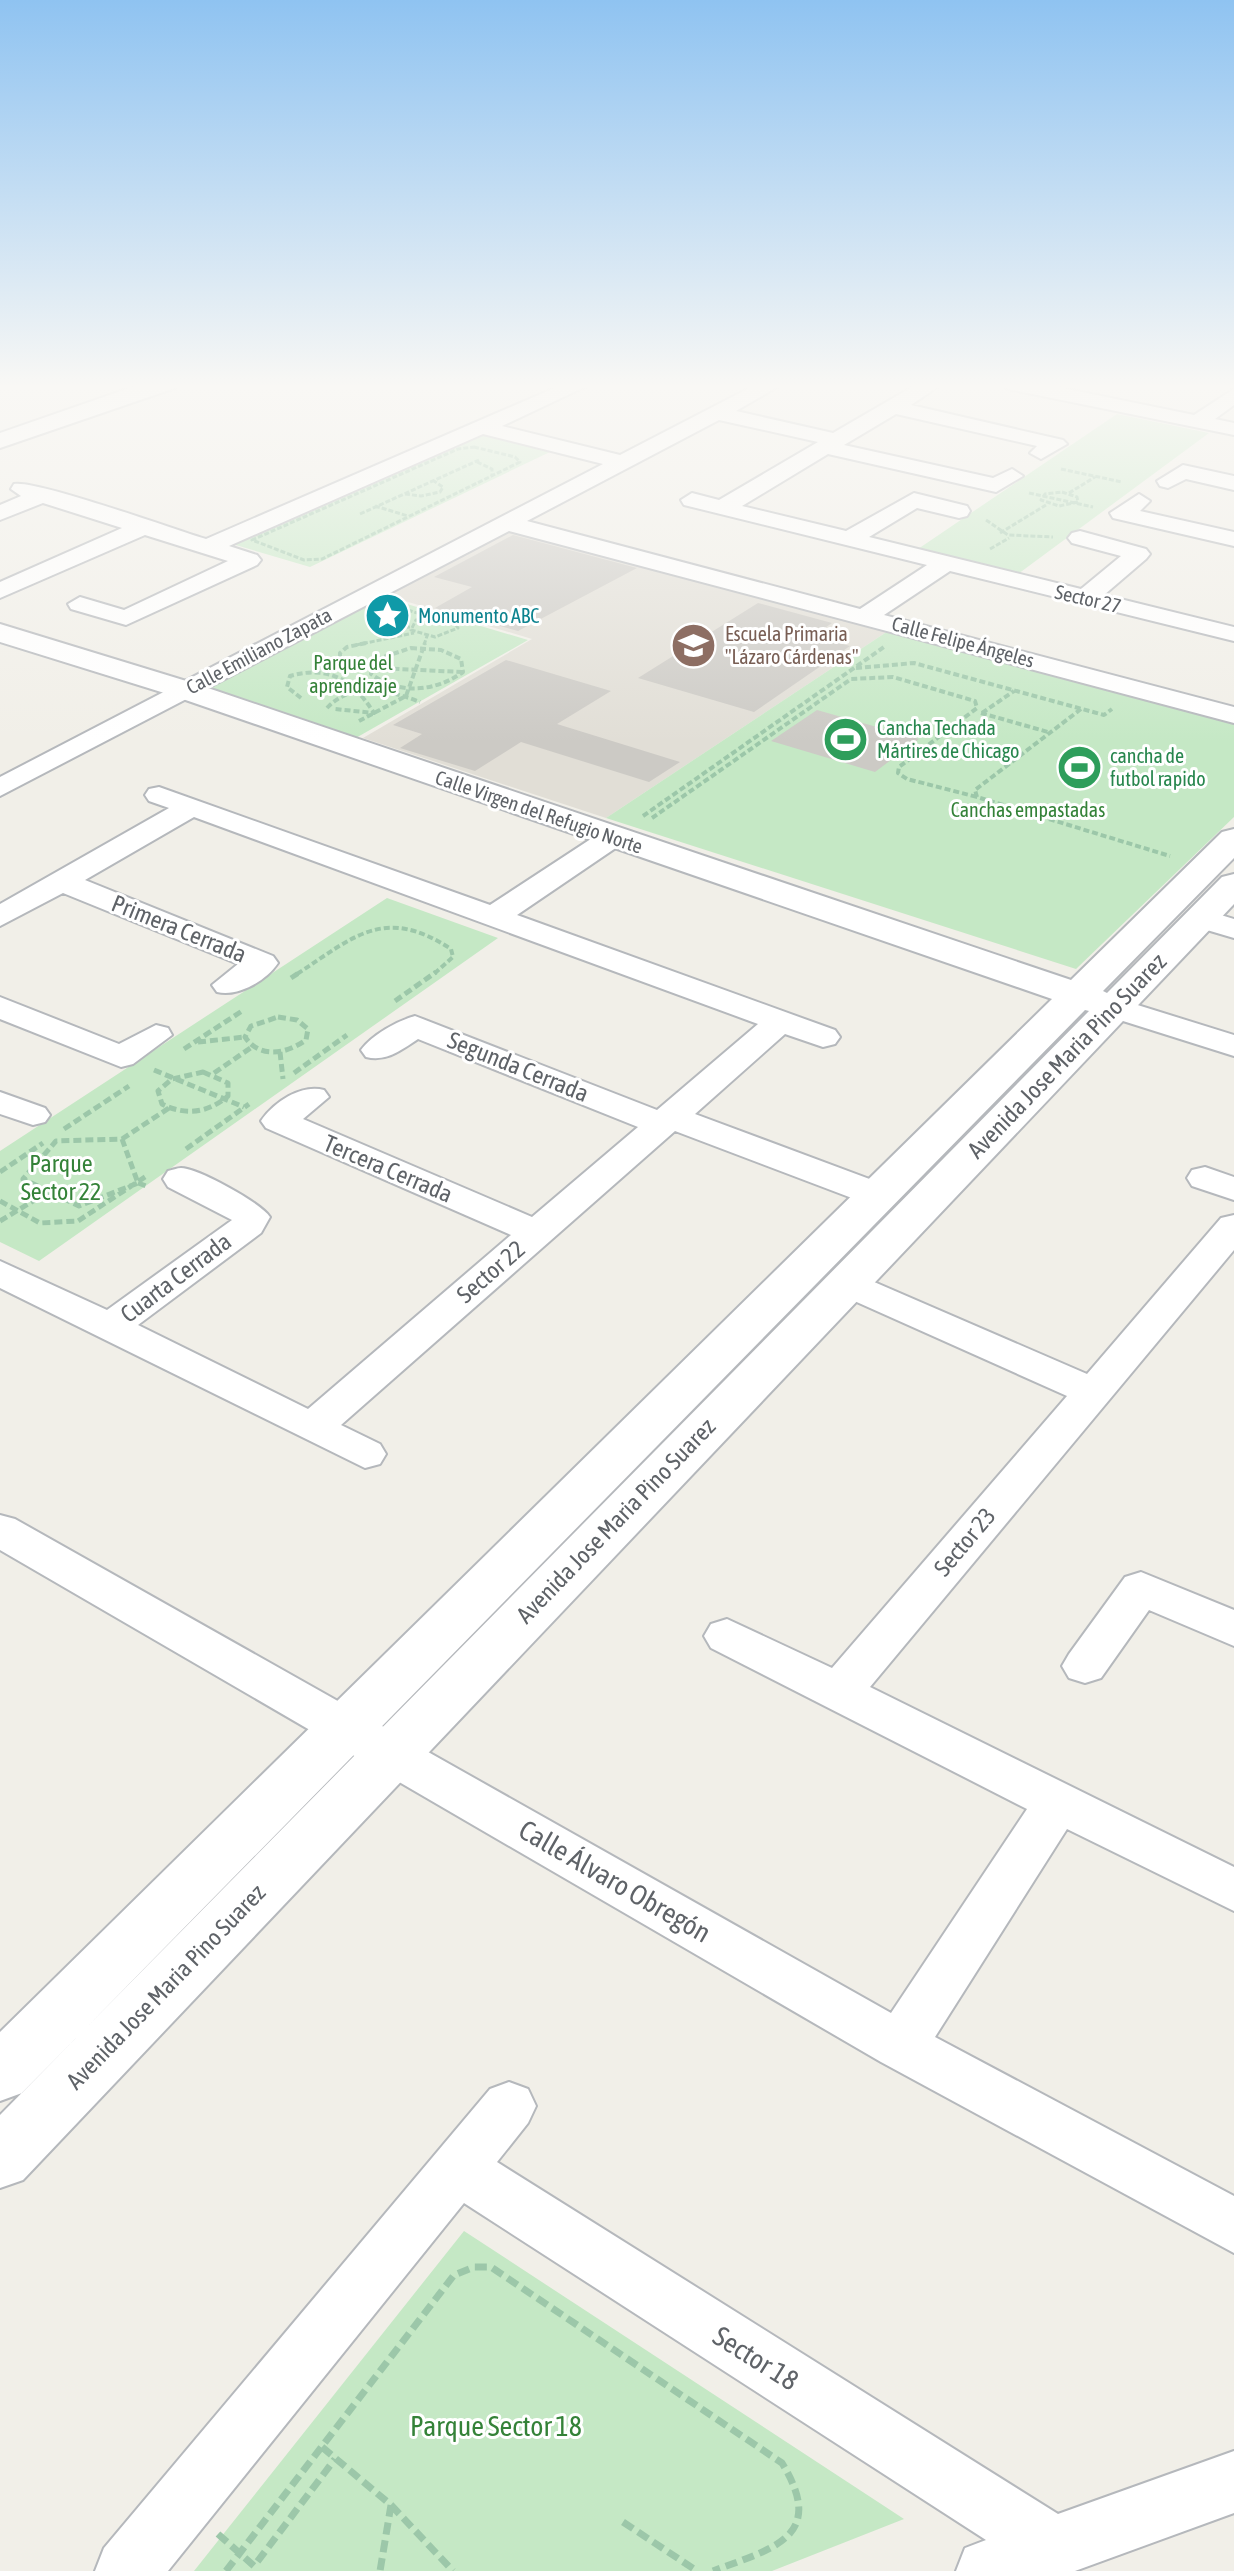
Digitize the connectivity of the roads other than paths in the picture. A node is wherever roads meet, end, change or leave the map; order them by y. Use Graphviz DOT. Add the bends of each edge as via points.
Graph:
graph roads {
  1 [pos="67,503"];
  2 [pos="307,503"];
  3 [pos="545,503"];
  4 [pos="703,503"];
  5 [pos="730,503"];
  6 [pos="909,503"];
  7 [pos="926,503"];
  8 [pos="1137,503"];
  9 [pos="722,508"];
  10 [pos="959,511"];
  11 [pos="507,523"];
  12 [pos="143,527"];
  13 [pos="1075,527"];
  14 [pos="1234,539"];
  15 [pos="847,540"];
  16 [pos="207,547"];
  17 [pos="943,565"];
  18 [pos="0,591"];
  19 [pos="1085,598"];
  20 [pos="80,604"];
  21 [pos="866,616"];
  22 [pos="0,633"];
  23 [pos="1234,633"];
  24 [pos="185,690"];
  25 [pos="1234,715"];
  26 [pos="0,788"];
  27 [pos="159,795"];
  28 [pos="193,806"];
  29 [pos="617,838"];
  30 [pos="1224,863"];
  31 [pos="60,881"];
  32 [pos="0,917"];
  33 [pos="493,917"];
  34 [pos="1217,923"];
  35 [pos="228,985"];
  36 [pos="1096,1001"];
  37 [pos="0,1007"];
  38 [pos="780,1022"];
  39 [pos="156,1035"];
  40 [pos="823,1037"];
  41 [pos="367,1039"];
  42 [pos="1234,1046"];
  43 [pos="298,1088"];
  44 [pos="0,1102"];
  45 [pos="33,1115"];
  46 [pos="666,1120"];
  47 [pos="168,1170"];
  48 [pos="878,1195"];
  49 [pos="1234,1226"];
  50 [pos="537,1233"];
  51 [pos="0,1273"];
  52 [pos="845,1283"];
  53 [pos="110,1327"];
  54 [pos="1091,1391"];
  55 [pos="312,1428"];
  56 [pos="365,1454"];
  57 [pos="0,1530"];
  58 [pos="1234,1629"];
  59 [pos="727,1636"];
  60 [pos="1085,1666"];
  61 [pos="839,1692"];
  62 [pos="370,1740"];
  63 [pos="1058,1802"];
  64 [pos="1234,1890"];
  65 [pos="900,2045"];
  66 [pos="0,2073"];
  67 [pos="509,2106"];
  68 [pos="0,2159"];
  69 [pos="459,2169"];
  70 [pos="1234,2226"];
  71 [pos="1234,2482"];
  72 [pos="1050,2559"];
  73 [pos="127,2571"];
  74 [pos="988,2571"];
  1 -- 12 [label="street"];
  2 -- 16 [label="street"];
  3 -- 11 [label="street, Calle Emiliano Zapata"];
  4 -- 9 [label="street, Sector 27"];
  5 -- 9 [label="street"];
  6 -- 15 [label="street"];
  7 -- 10 [label="street"];
  8 -- 14 [label="street"];
  9 -- 15 [label="street, Sector 27"];
  11 -- 21 [label="street, Calle Felipe Ángeles"];
  11 -- 24 [label="street, Calle Emiliano Zapata"];
  12 -- 16 [label="street"];
  12 -- 18 [label="street"];
  13 -- 19 [label="street" via="1138,554"];
  15 -- 17 [label="street, Sector 27"];
  16 -- 20 [label="street" via="249,560 126,618"];
  17 -- 19 [label="street, Sector 27"];
  17 -- 21 [label="street"];
  19 -- 23 [label="street, Sector 27"];
  21 -- 25 [label="street, Calle Felipe Ángeles"];
  22 -- 24 [label="street, Calle Virgen del Refugio Norte"];
  24 -- 26 [label="street, Calle Emiliano Zapata"];
  24 -- 29 [label="street, Calle Virgen del Refugio Norte"];
  27 -- 28 [label="street"];
  28 -- 31 [label="street"];
  28 -- 33 [label="street"];
  29 -- 33 [label="street"];
  29 -- 36 [label="street, Calle Virgen del Refugio Norte"];
  30 -- 34 [label="street, Avenida Jose Maria Pino Suarez"];
  30 -- 36 [label="street, Avenida Jose Maria Pino Suarez"];
  31 -- 32 [label="street"];
  31 -- 35 [label="street, Primera Cerrada" via="262,963"];
  33 -- 38 [label="street"];
  34 -- 36 [label="street, Avenida Jose Maria Pino Suarez"];
  36 -- 42 [label="street"];
  36 -- 48 [label="street, Avenida Jose Maria Pino Suarez"];
  36 -- 52 [label="street, Avenida Jose Maria Pino Suarez"];
  37 -- 39 [label="street" via="121,1057"];
  38 -- 40 [label="street"];
  38 -- 46 [label="street, Sector 22"];
  41 -- 46 [label="street, Segunda Cerrada" via="415,1026"];
  43 -- 50 [label="street, Tercera Cerrada" via="269,1103"];
  44 -- 45 [label="street"];
  46 -- 48 [label="street"];
  46 -- 50 [label="street, Sector 22"];
  47 -- 53 [label="street, Cuarta Cerrada" via="252,1217"];
  48 -- 62 [label="street, Avenida Jose Maria Pino Suarez"];
  49 -- 54 [label="street, Sector 23"];
  50 -- 55 [label="street, Sector 22"];
  51 -- 53 [label="street"];
  52 -- 54 [label="street"];
  52 -- 62 [label="street, Avenida Jose Maria Pino Suarez"];
  53 -- 55 [label="street"];
  54 -- 61 [label="street, Sector 23"];
  55 -- 56 [label="street"];
  57 -- 62 [label="street, Calle Álvaro Obregón"];
  58 -- 60 [label="street" via="1141,1588"];
  59 -- 61 [label="street"];
  61 -- 63 [label="street"];
  62 -- 65 [label="street, Calle Álvaro Obregón"];
  62 -- 66 [label="street, Avenida Jose Maria Pino Suarez"];
  62 -- 68 [label="street, Avenida Jose Maria Pino Suarez"];
  63 -- 64 [label="street"];
  63 -- 65 [label="street"];
  65 -- 70 [label="street, Calle Álvaro Obregón"];
  67 -- 69 [label="street"];
  69 -- 72 [label="street, Sector 18"];
  69 -- 73 [label="street"];
  71 -- 72 [label="street"];
  72 -- 74 [label="street"];
}
